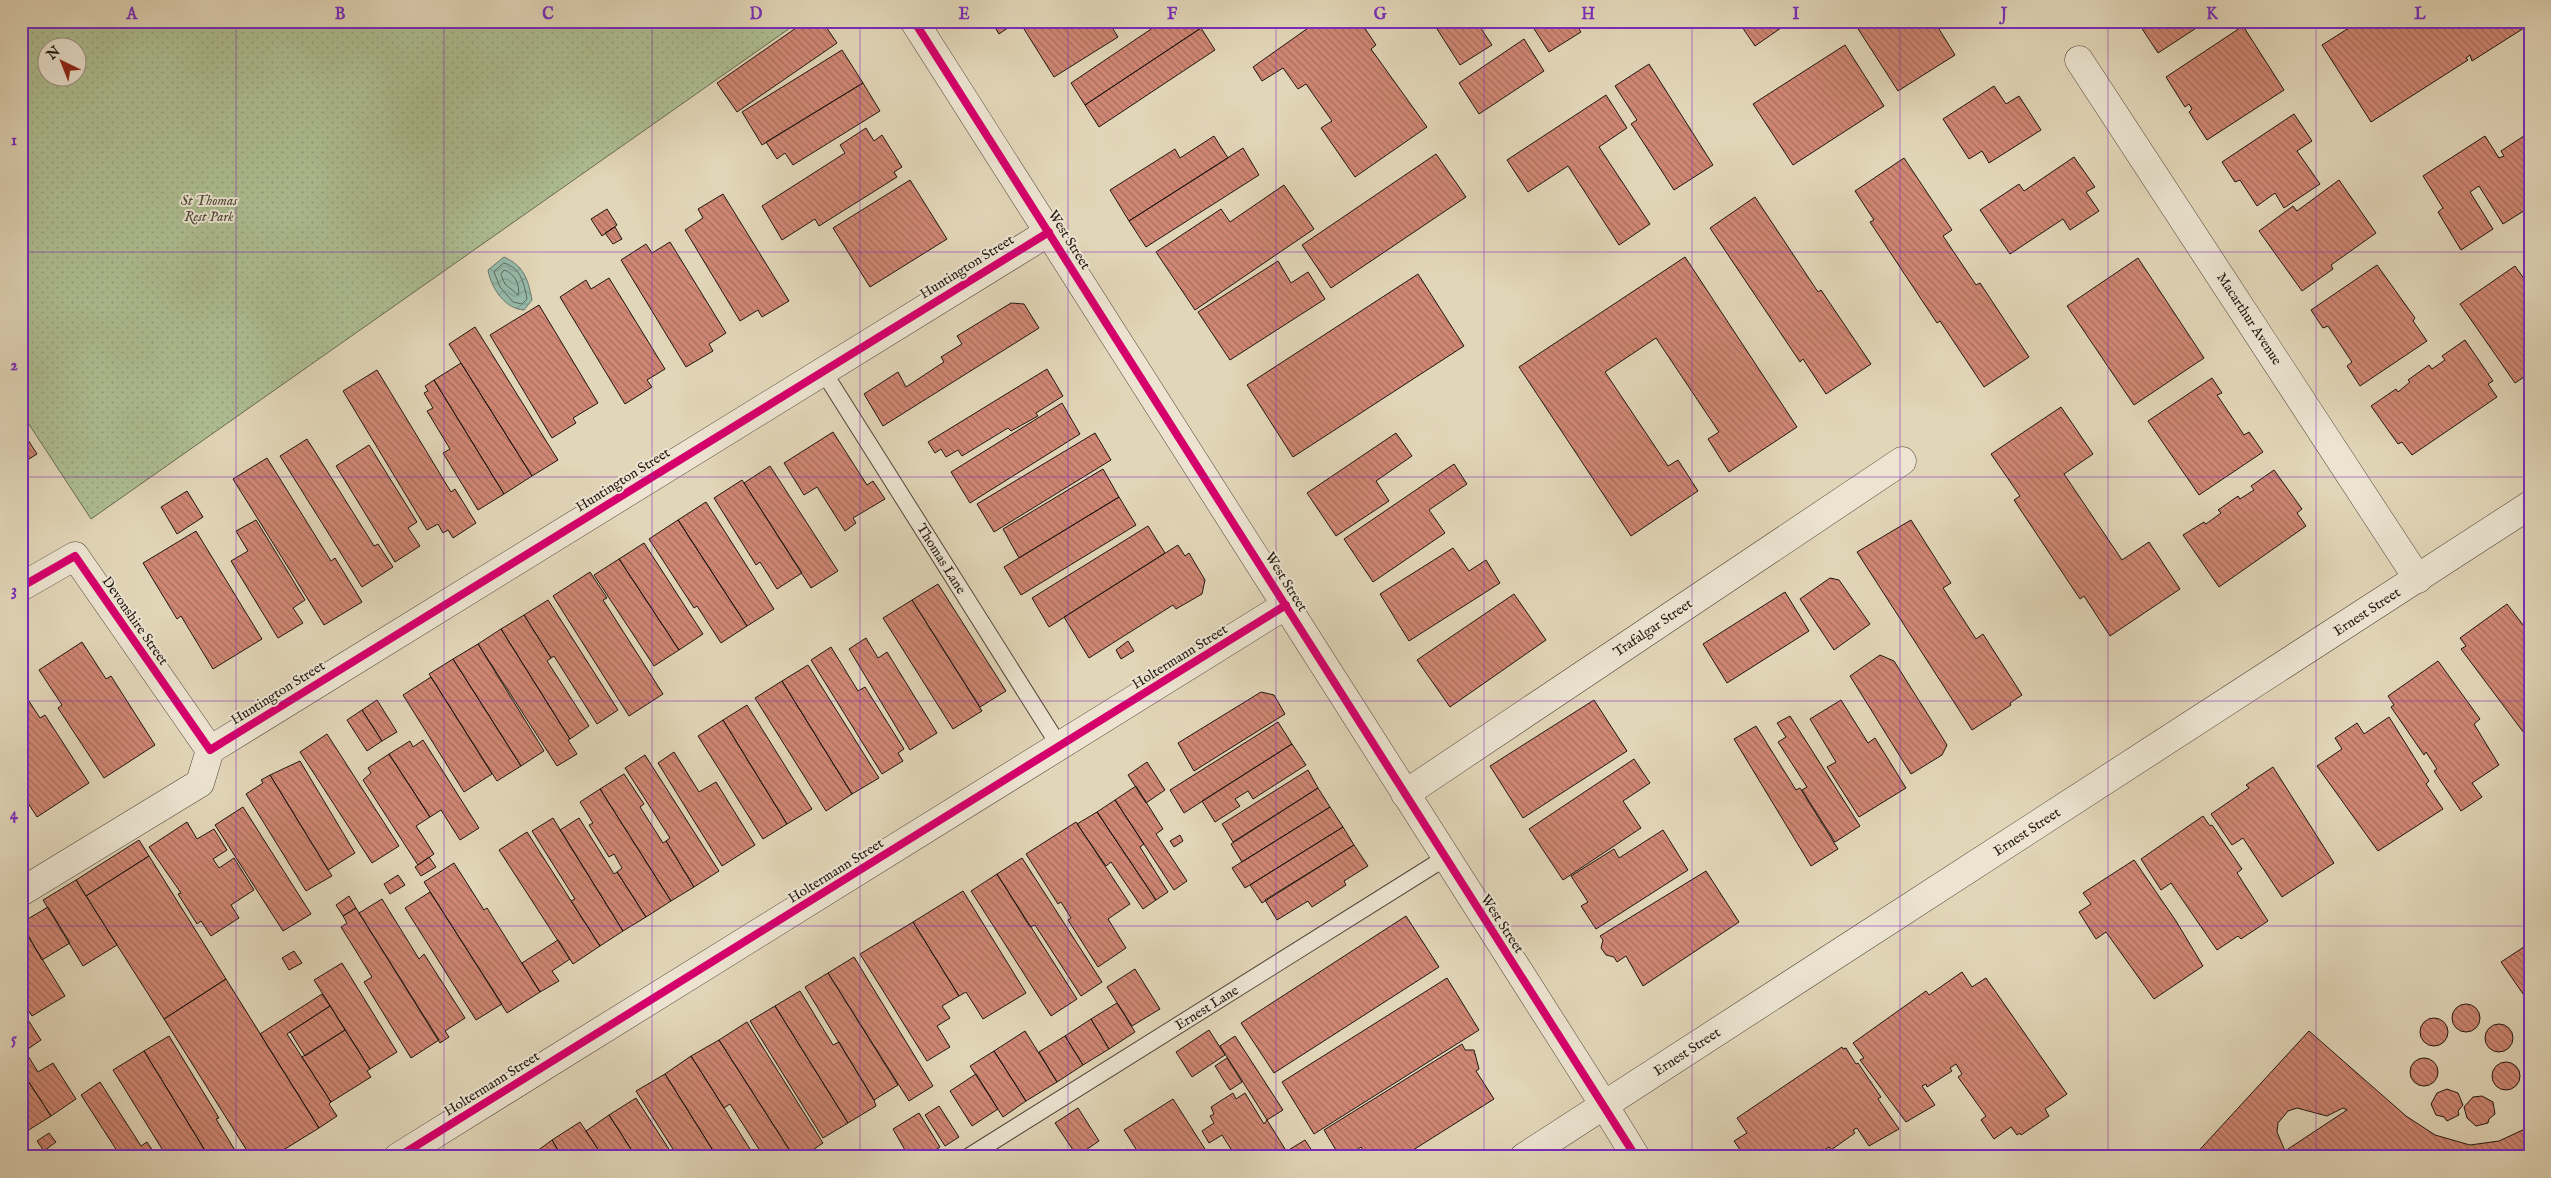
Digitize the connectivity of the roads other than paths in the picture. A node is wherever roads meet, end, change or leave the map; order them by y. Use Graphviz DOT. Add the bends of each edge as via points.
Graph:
graph roads {
  1 [pos="914,21"];
  2 [pos="2079,60"];
  3 [pos="1049,232"];
  4 [pos="823,371"];
  5 [pos="1902,461"];
  6 [pos="2530,505"];
  7 [pos="2418,579"];
  8 [pos="21,587"];
  9 [pos="1286,605"];
  10 [pos="1060,747"];
  11 [pos="210,750"];
  12 [pos="1404,794"];
  13 [pos="1445,858"];
  14 [pos="21,892"];
  15 [pos="1604,1105"];
  16 [pos="398,1157"];
  17 [pos="968,1157"];
  18 [pos="1524,1157"];
  19 [pos="1636,1157"];
  1 -- 3 [label="street, West Street"];
  2 -- 7 [label="street, Macarthur Avenue"];
  3 -- 4 [label="street, Huntington Street"];
  3 -- 9 [label="street, West Street"];
  4 -- 10 [label="lane, Thomas Lane"];
  4 -- 11 [label="street, Huntington Street"];
  5 -- 12 [label="street, Trafalgar Street"];
  6 -- 7 [label="street, Ernest Street"];
  7 -- 15 [label="street, Ernest Street"];
  8 -- 11 [label="street, Devonshire Street" via="74,556"];
  9 -- 10 [label="street, Holtermann Street"];
  9 -- 12 [label="street, West Street"];
  10 -- 16 [label="street, Holtermann Street"];
  11 -- 14 [label="street" via="200,783"];
  12 -- 13 [label="street, West Street"];
  13 -- 15 [label="street, West Street"];
  13 -- 17 [label="lane, Ernest Lane"];
  15 -- 18 [label="street, Ernest Street"];
  15 -- 19 [label="street, West Street"];
}
